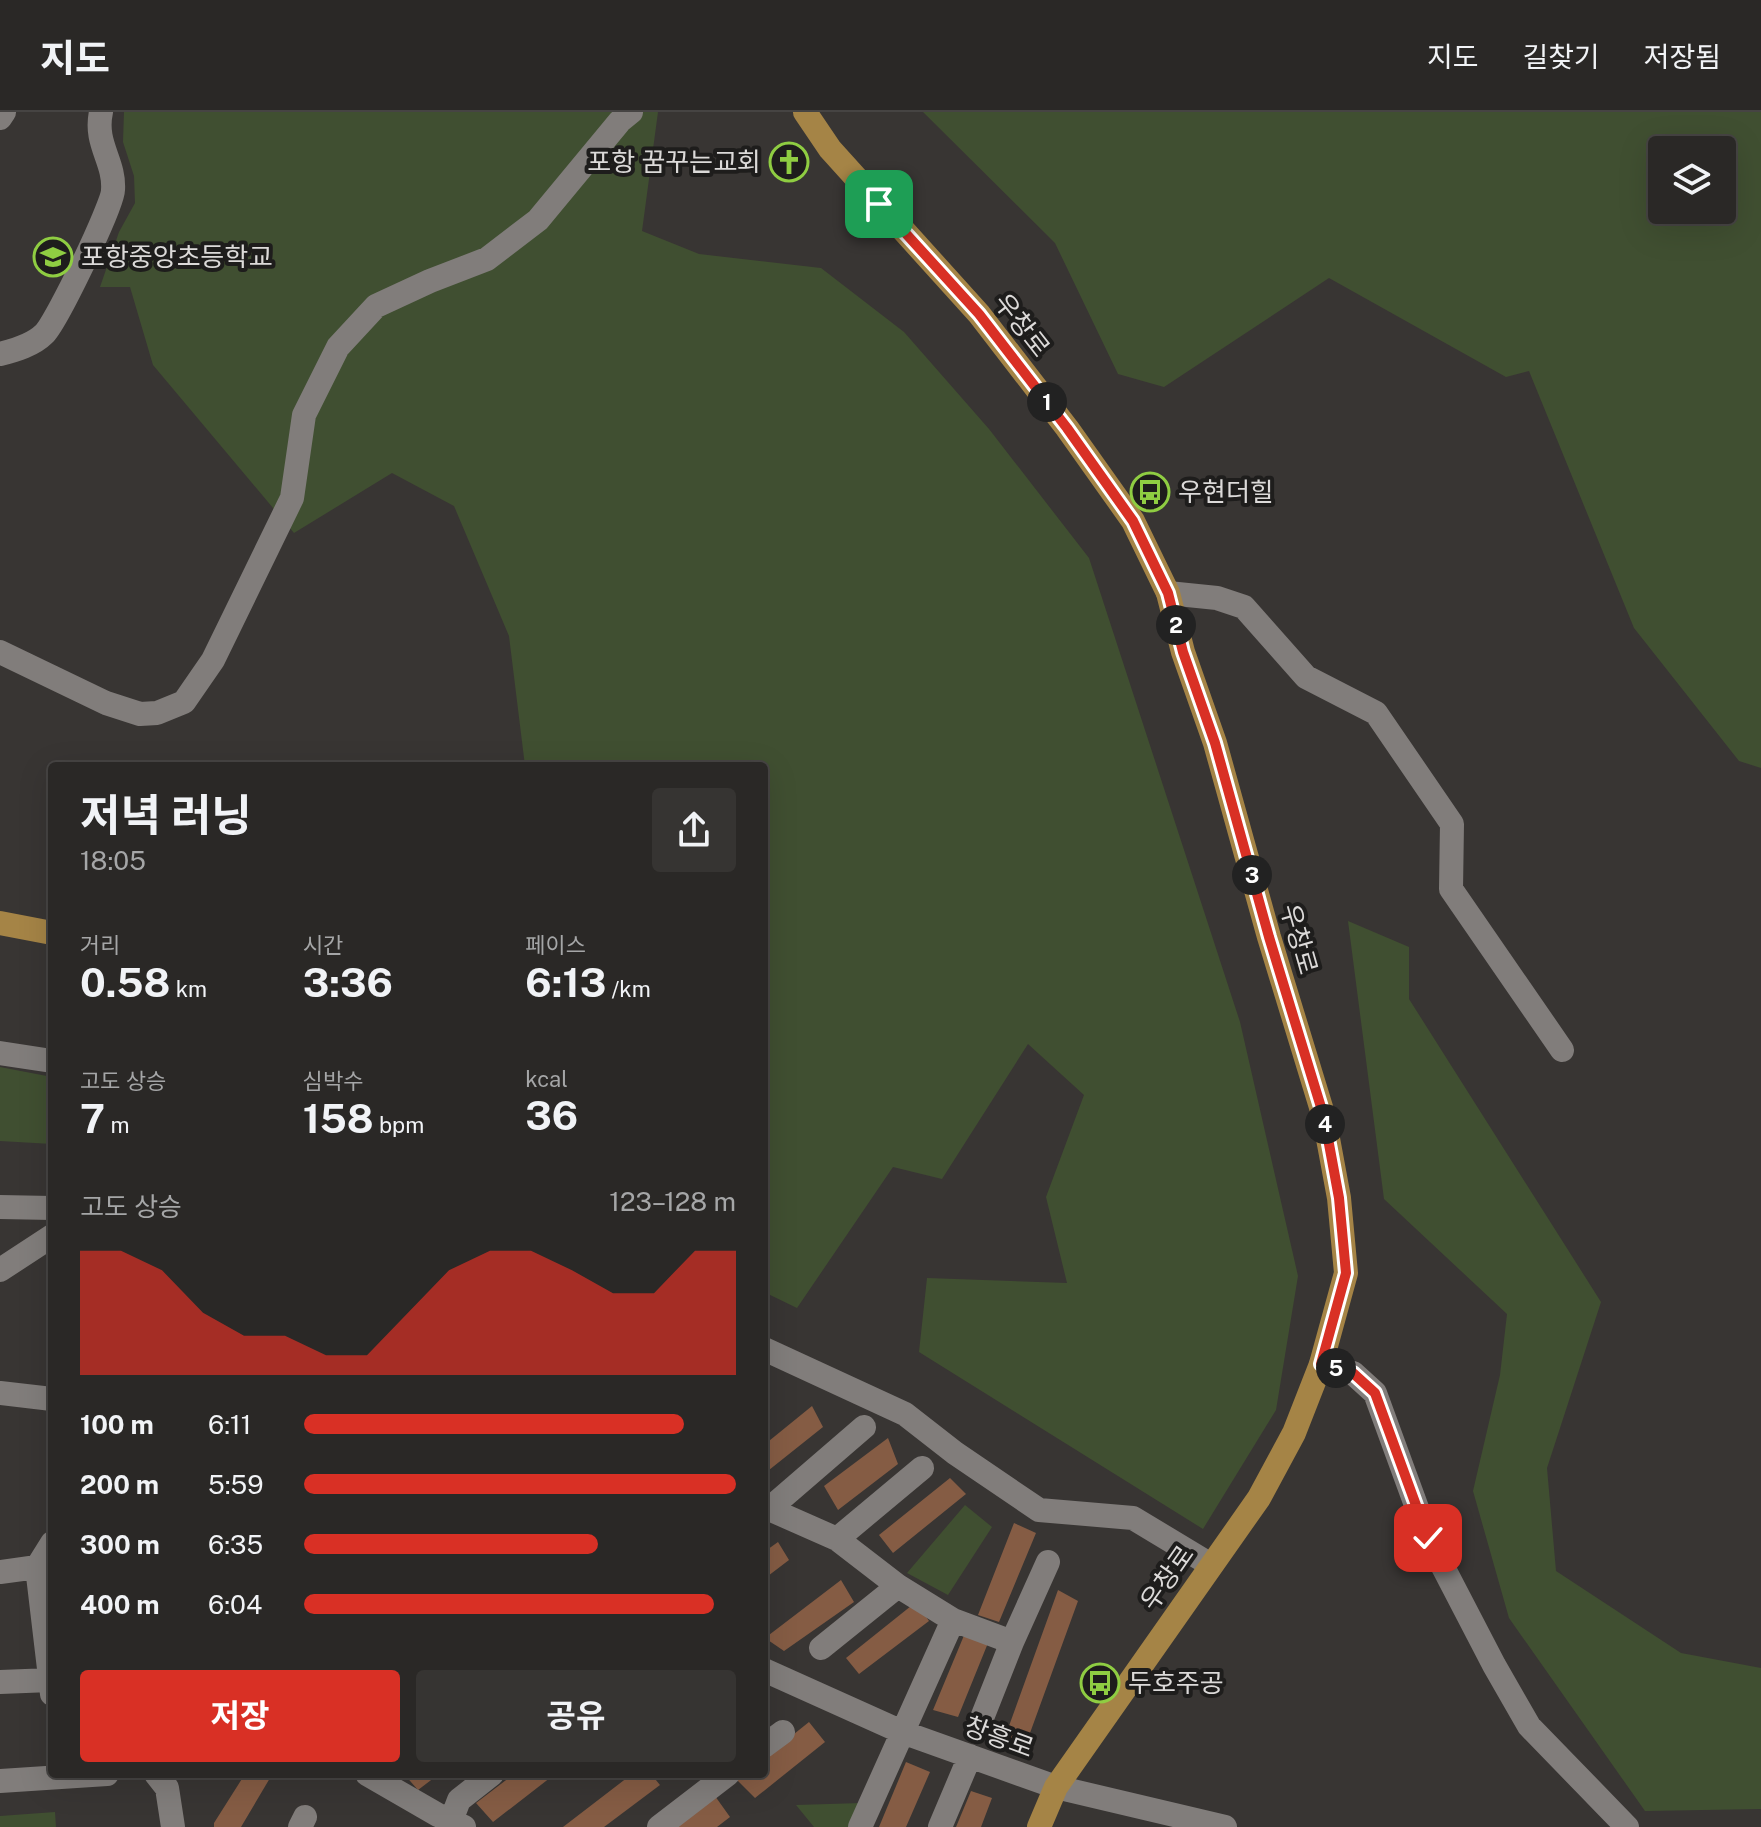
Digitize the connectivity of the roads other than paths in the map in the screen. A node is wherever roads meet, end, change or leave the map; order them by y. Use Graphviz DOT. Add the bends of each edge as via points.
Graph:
graph roads {
  1 [pos="4,112"];
  2 [pos="101,112"];
  3 [pos="631,112"];
  4 [pos="805,112"];
  5 [pos="0,118"];
  6 [pos="0,354"];
  7 [pos="1168,593"];
  8 [pos="0,652"];
  9 [pos="0,923"];
  10 [pos="48,932"];
  11 [pos="1562,1050"];
  12 [pos="0,1053"];
  13 [pos="48,1060"];
  14 [pos="0,1207"];
  15 [pos="48,1208"];
  16 [pos="48,1239"];
  17 [pos="0,1270"];
  18 [pos="768,1351"];
  19 [pos="1321,1364"];
  20 [pos="0,1393"];
  21 [pos="48,1399"];
  22 [pos="864,1427"];
  23 [pos="922,1468"];
  24 [pos="768,1508"];
  25 [pos="768,1511"];
  26 [pos="837,1539"];
  27 [pos="48,1549"];
  28 [pos="1048,1562"];
  29 [pos="1211,1565"];
  30 [pos="37,1567"];
  31 [pos="0,1572"];
  32 [pos="898,1586"];
  33 [pos="953,1620"];
  34 [pos="1012,1642"];
  35 [pos="821,1648"];
  36 [pos="48,1656"];
  37 [pos="768,1672"];
  38 [pos="48,1680"];
  39 [pos="0,1682"];
  40 [pos="978,1728"];
  41 [pos="902,1732"];
  42 [pos="970,1756"];
  43 [pos="48,1776"];
  44 [pos="159,1778"];
  45 [pos="374,1778"];
  46 [pos="487,1778"];
  47 [pos="723,1778"];
  48 [pos="0,1781"];
  49 [pos="1056,1787"];
  50 [pos="458,1824"];
  51 [pos="1220,1826"];
  52 [pos="173,1827"];
  53 [pos="659,1827"];
  54 [pos="860,1827"];
  55 [pos="940,1827"];
  56 [pos="1039,1827"];
  57 [pos="1627,1827"];
  1 -- 5 [label="street"];
  2 -- 6 [label="street" via="99,132 114,188 108,210 45,334"];
  3 -- 8 [label="street" via="538,220 487,259 376,306 338,347 304,415 292,498 213,660 184,702 140,714"];
  4 -- 7 [label="main road, 우창로" via="830,149 979,314 1067,428 1133,521"];
  7 -- 11 [label="street" via="1244,607 1306,677 1376,713 1452,824 1451,889"];
  7 -- 19 [label="main road, 우창로" via="1324,1117 1346,1273"];
  9 -- 10 [label="main road"];
  12 -- 13 [label="street"];
  14 -- 15 [label="street"];
  16 -- 17 [label="street"];
  18 -- 29 [label="street" via="905,1414 1039,1510 1133,1518"];
  19 -- 29 [label="main road, 우창로" via="1294,1433 1259,1498"];
  19 -- 57 [label="street" via="1353,1373 1375,1393 1428,1538 1529,1726"];
  20 -- 21 [label="street"];
  22 -- 24 [label="street"];
  23 -- 26 [label="street"];
  25 -- 26 [label="street"];
  26 -- 32 [label="street"];
  27 -- 30 [label="street"];
  28 -- 34 [label="street"];
  29 -- 49 [label="main road, 우창로"];
  30 -- 31 [label="street"];
  30 -- 36 [label="street"];
  32 -- 33 [label="street"];
  32 -- 35 [label="street"];
  33 -- 34 [label="street"];
  33 -- 41 [label="street"];
  34 -- 40 [label="street"];
  37 -- 41 [label="street, 창흥로"];
  38 -- 39 [label="street"];
  41 -- 42 [label="street, 창흥로"];
  41 -- 54 [label="street"];
  42 -- 49 [label="street, 창흥로"];
  42 -- 55 [label="street"];
  43 -- 48 [label="street"];
  44 -- 52 [label="street" via="167,1788"];
  45 -- 50 [label="street"];
  46 -- 50 [label="street" via="459,1800"];
  47 -- 53 [label="street"];
  49 -- 51 [label="street, 창흥로"];
  49 -- 56 [label="main road, 우창로"];
}
